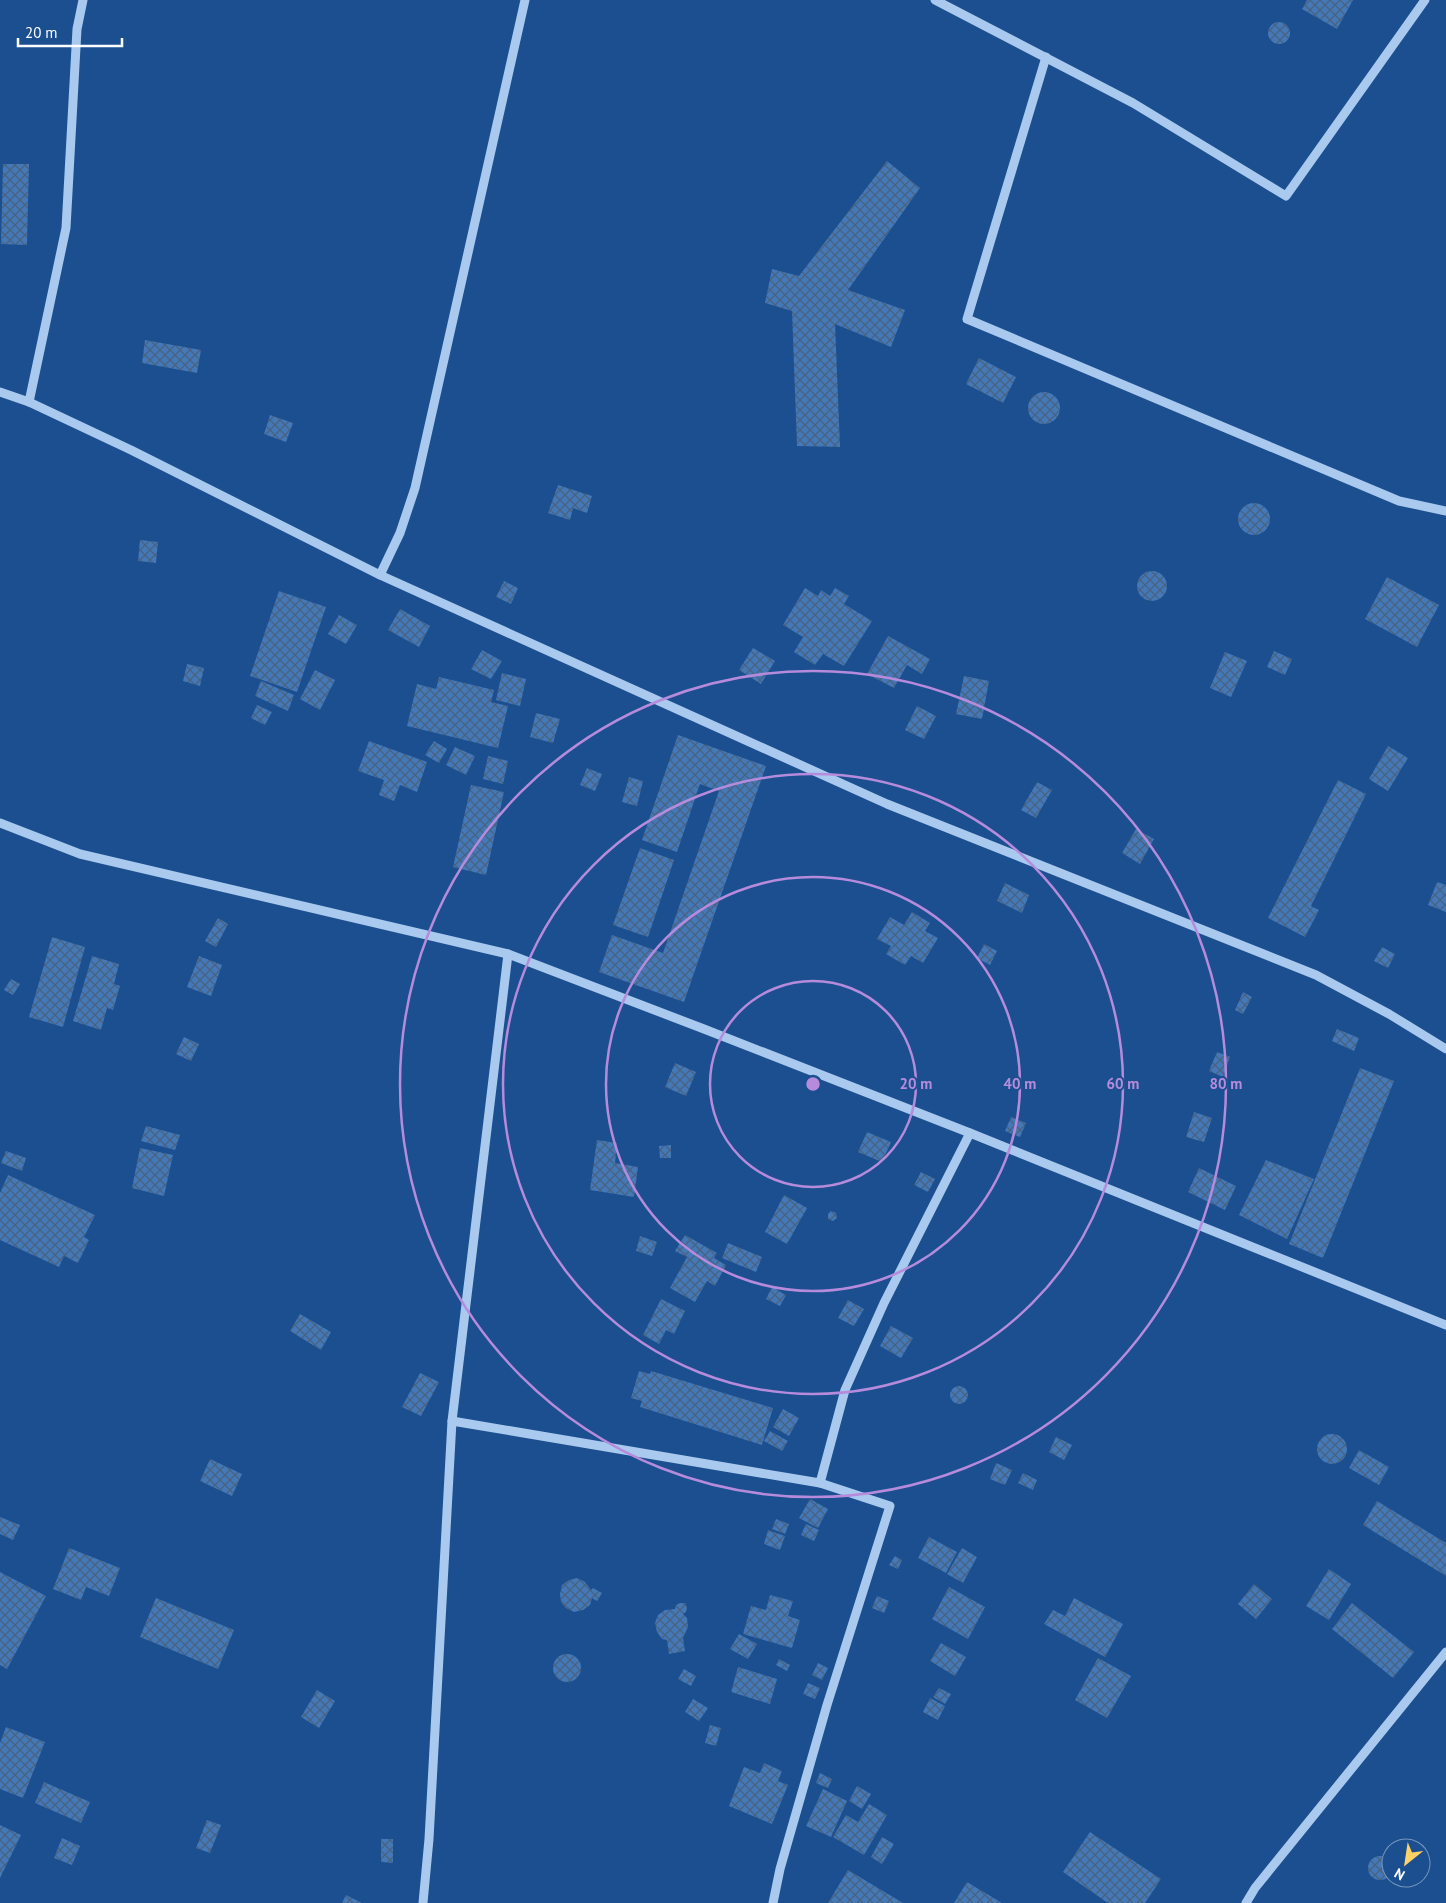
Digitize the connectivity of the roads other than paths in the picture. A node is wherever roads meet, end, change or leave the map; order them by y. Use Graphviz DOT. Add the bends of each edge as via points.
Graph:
graph roads {
  1 [pos="83,0"];
  2 [pos="525,0"];
  3 [pos="935,0"];
  4 [pos="1424,0"];
  5 [pos="1046,57"];
  6 [pos="0,392"];
  7 [pos="29,402"];
  8 [pos="1446,511"];
  9 [pos="380,575"];
  10 [pos="0,823"];
  11 [pos="508,954"];
  12 [pos="1446,1049"];
  13 [pos="970,1133"];
  14 [pos="1446,1325"];
  15 [pos="452,1421"];
  16 [pos="820,1483"];
  17 [pos="1446,1652"];
  18 [pos="423,1903"];
  19 [pos="773,1903"];
  20 [pos="1246,1903"];
  1 -- 7 [label="street" via="78,28 66,228"];
  2 -- 9 [label="street" via="415,488 400,533"];
  3 -- 5 [label="street"];
  4 -- 5 [label="street" via="1286,196 1133,103"];
  5 -- 8 [label="street" via="967,319 1399,501"];
  6 -- 7 [label="street"];
  7 -- 9 [label="street"];
  9 -- 12 [label="street" via="887,804 1316,975"];
  10 -- 11 [label="street" via="80,854"];
  11 -- 13 [label="street"];
  11 -- 15 [label="street"];
  13 -- 14 [label="street"];
  13 -- 16 [label="street" via="884,1302 845,1390"];
  15 -- 16 [label="street"];
  15 -- 18 [label="street"];
  16 -- 19 [label="street" via="890,1506 827,1705"];
  17 -- 20 [label="street"];
}
